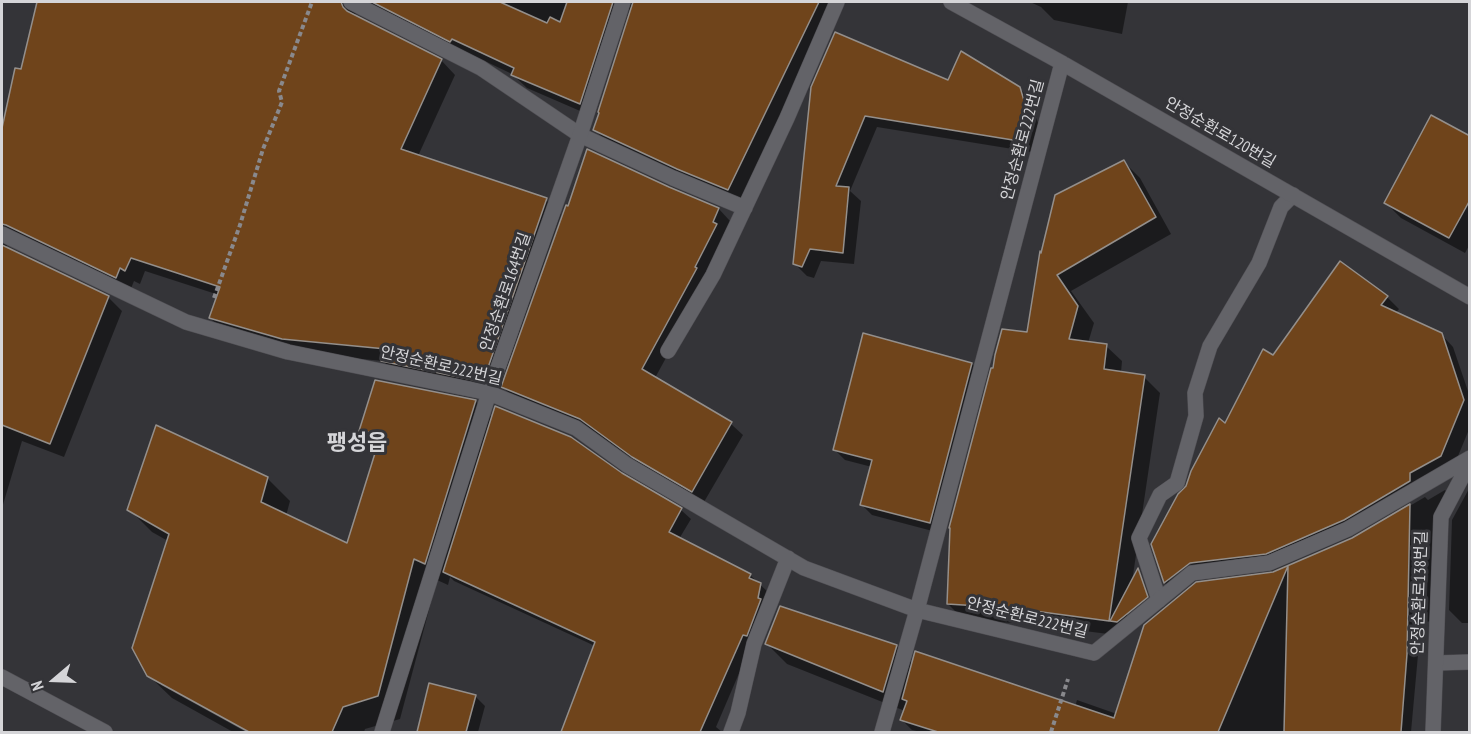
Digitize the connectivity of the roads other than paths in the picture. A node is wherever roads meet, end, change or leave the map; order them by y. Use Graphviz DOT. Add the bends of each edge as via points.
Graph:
graph roads {
  1 [pos="351,2"];
  2 [pos="623,2"];
  3 [pos="837,2"];
  4 [pos="951,2"];
  5 [pos="1062,63"];
  6 [pos="580,135"];
  7 [pos="1293,195"];
  8 [pos="745,208"];
  9 [pos="2,234"];
  10 [pos="1470,297"];
  11 [pos="668,351"];
  12 [pos="489,393"];
  13 [pos="1470,460"];
  14 [pos="788,558"];
  15 [pos="1160,600"];
  16 [pos="917,610"];
  17 [pos="1470,662"];
  18 [pos="1436,663"];
  19 [pos="2,677"];
  20 [pos="105,732"];
  21 [pos="382,732"];
  22 [pos="730,732"];
  23 [pos="882,732"];
  24 [pos="1433,732"];
  1 -- 6 [label="street" via="481,68"];
  2 -- 6 [label="street, 안정순환로164번길"];
  3 -- 8 [label="street"];
  4 -- 5 [label="street, 안정순환로120번길"];
  5 -- 7 [label="street, 안정순환로120번길"];
  5 -- 16 [label="street, 안정순환로222번길"];
  6 -- 8 [label="street"];
  6 -- 12 [label="street, 안정순환로164번길"];
  7 -- 10 [label="street, 안정순환로120번길"];
  7 -- 15 [label="street" via="1281,207 1259,263 1210,346 1195,393 1196,416 1177,483 1160,495 1139,538"];
  8 -- 11 [label="street" via="713,275"];
  9 -- 12 [label="street, 안정순환로222번길" via="186,322 288,352"];
  12 -- 14 [label="street, 안정순환로222번길" via="576,428 627,465"];
  12 -- 21 [label="street, 안정순환로164번길"];
  13 -- 15 [label="street, 안정순환로222번길" via="1347,529 1269,563 1192,573"];
  13 -- 18 [label="street, 안정순환로138번길" via="1441,517"];
  14 -- 16 [label="street, 안정순환로222번길" via="804,568"];
  14 -- 22 [label="street" via="753,644"];
  15 -- 16 [label="street, 안정순환로222번길" via="1094,653"];
  16 -- 23 [label="street"];
  17 -- 18 [label="street"];
  18 -- 24 [label="street, 안정순환로138번길"];
  19 -- 20 [label="street"];
}
